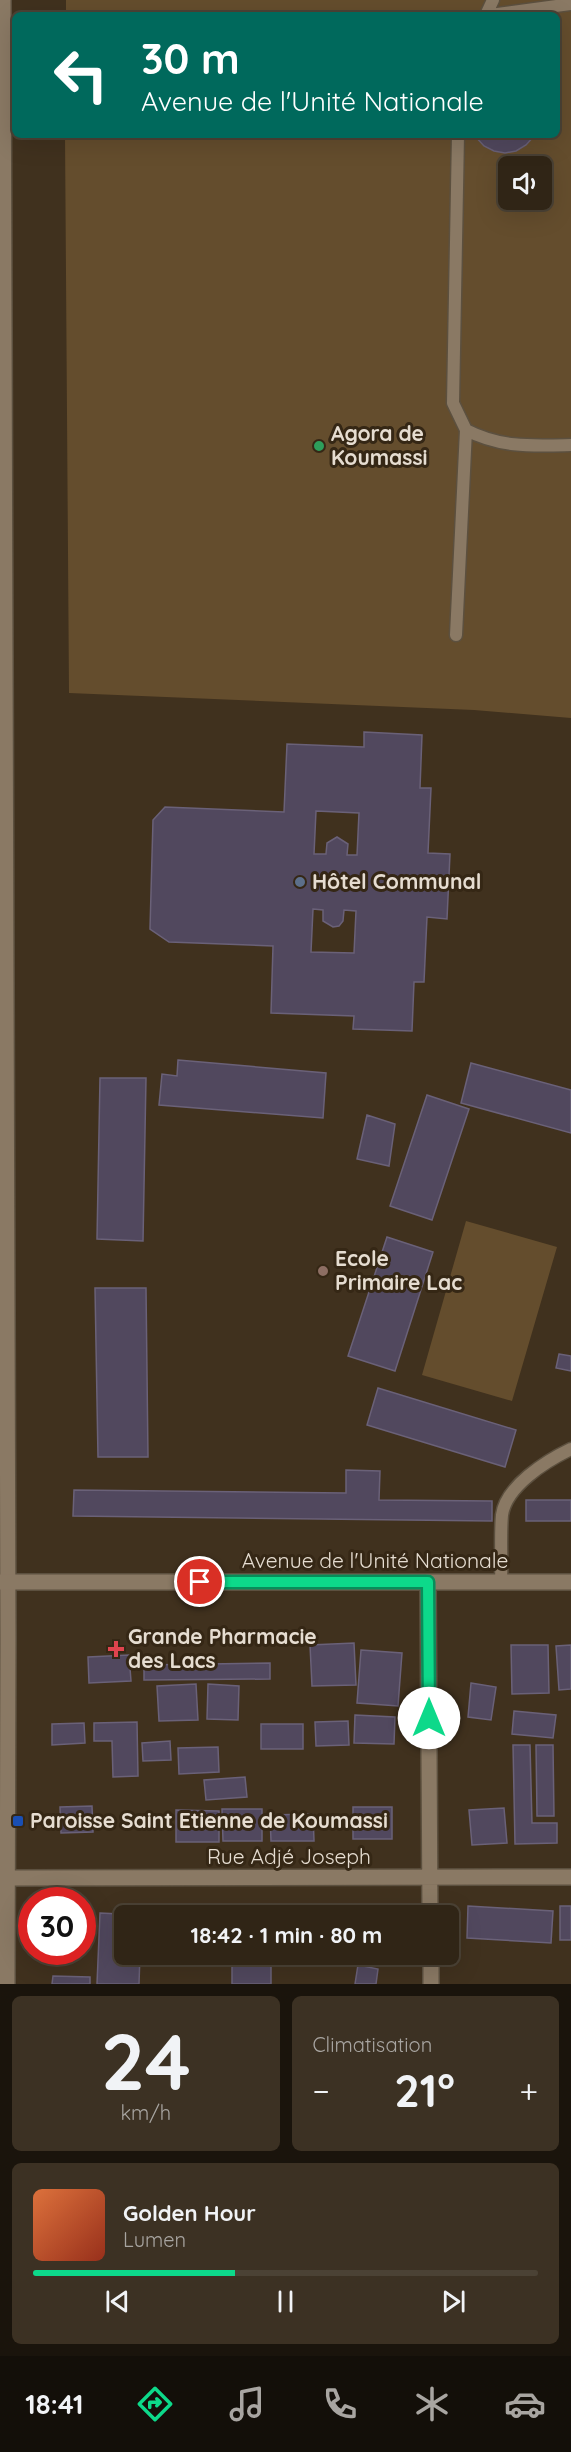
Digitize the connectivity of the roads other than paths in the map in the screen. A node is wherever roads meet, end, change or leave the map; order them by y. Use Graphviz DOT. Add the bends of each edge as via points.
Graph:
graph roads {
  1 [pos="3,0"];
  2 [pos="571,4"];
  3 [pos="511,12"];
  4 [pos="458,138"];
  5 [pos="1,411"];
  6 [pos="466,430"];
  7 [pos="571,446"];
  8 [pos="456,635"];
  9 [pos="571,1449"];
  10 [pos="4,1582"];
  11 [pos="428,1582"];
  12 [pos="501,1582"];
  13 [pos="571,1582"];
  14 [pos="430,1877"];
  15 [pos="571,1877"];
  16 [pos="7,1878"];
  17 [pos="430,1905"];
  18 [pos="430,1965"];
  19 [pos="7,1984"];
  20 [pos="431,1984"];
  1 -- 5 [label="street"];
  2 -- 3 [label="lane"];
  4 -- 6 [label="lane" via="453,403"];
  5 -- 10 [label="street"];
  6 -- 7 [label="lane" via="486,440 519,446"];
  6 -- 8 [label="lane"];
  9 -- 12 [label="lane" via="514,1487 502,1513"];
  10 -- 11 [label="street, Avenue de l'Unité Nationale"];
  10 -- 16 [label="street"];
  11 -- 12 [label="street, Avenue de l'Unité Nationale"];
  11 -- 14 [label="street"];
  12 -- 13 [label="street, Avenue de l'Unité Nationale"];
  14 -- 15 [label="street, Rue Adjé Joseph"];
  14 -- 16 [label="street, Rue Adjé Joseph"];
  14 -- 17 [label="street"];
  16 -- 19 [label="street"];
  18 -- 20 [label="street"];
}
